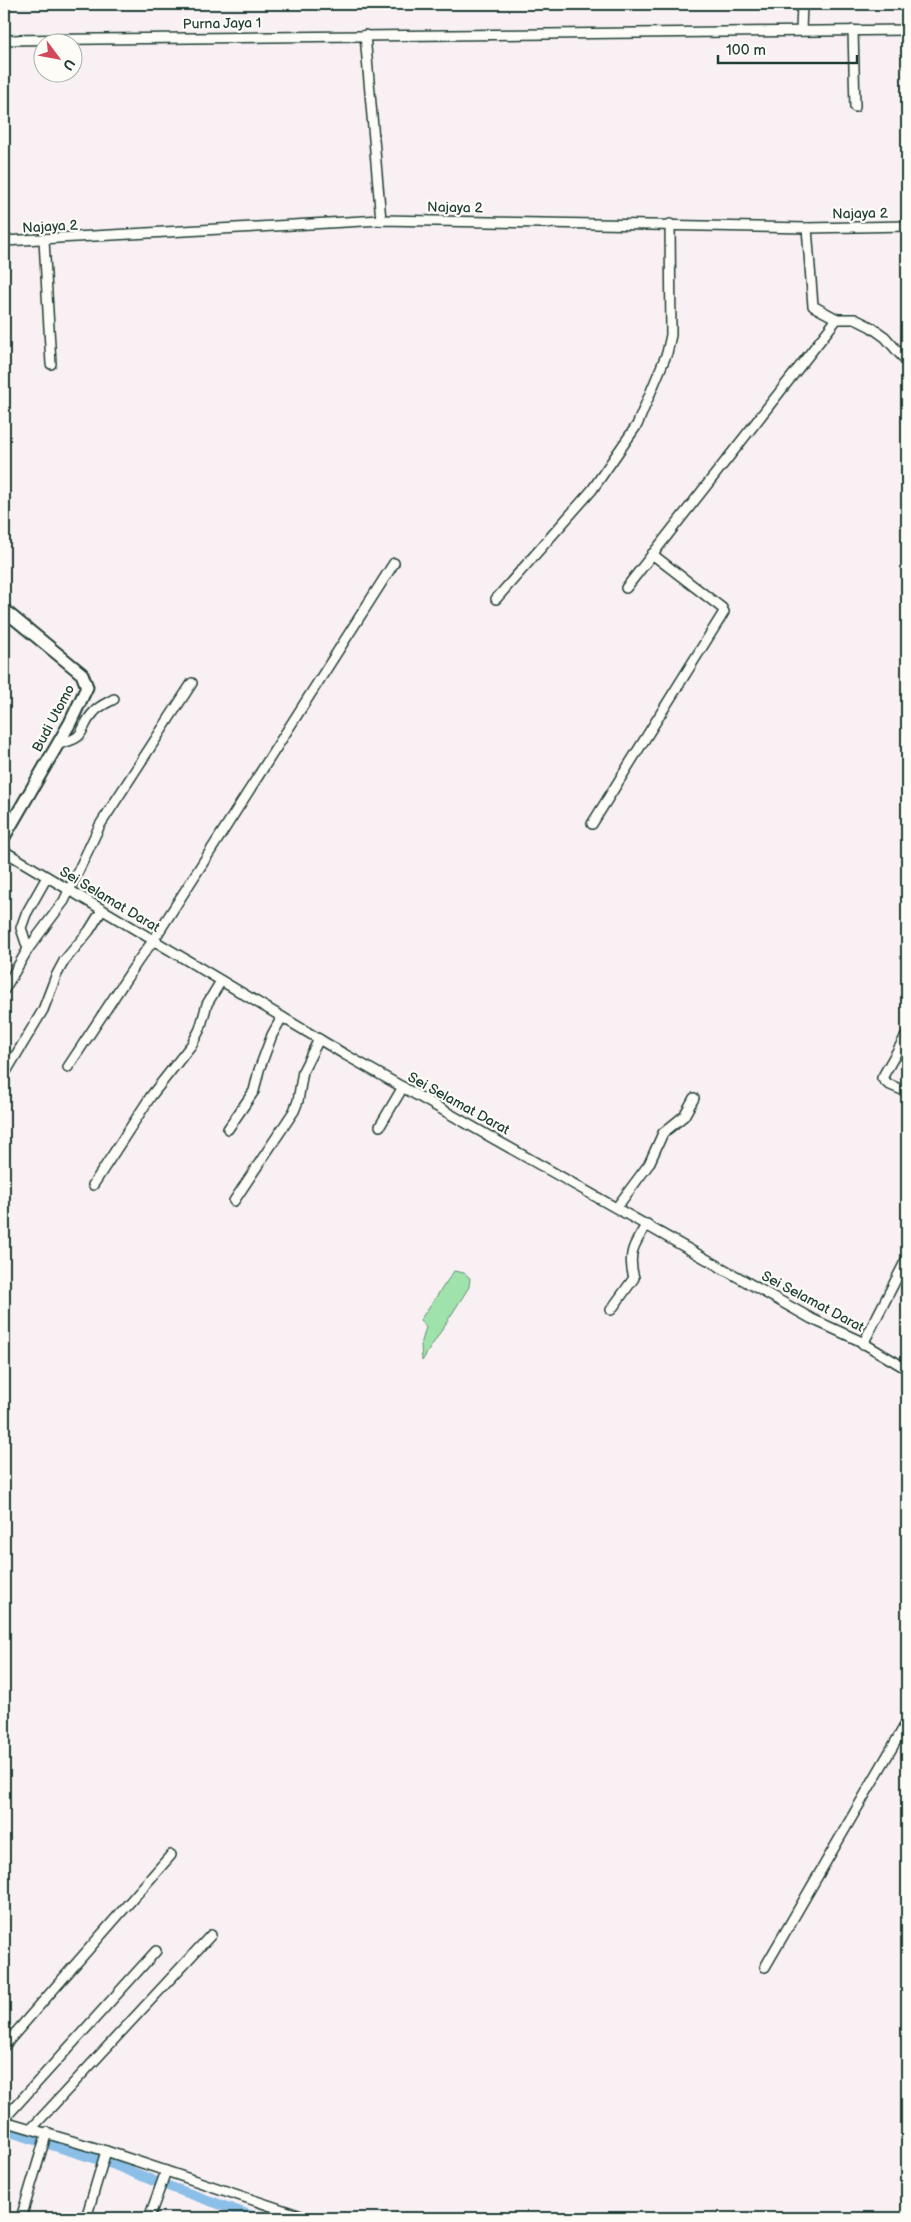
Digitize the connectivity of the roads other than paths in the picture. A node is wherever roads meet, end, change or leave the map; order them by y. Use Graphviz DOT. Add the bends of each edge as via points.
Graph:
graph roads {
  1 [pos="802,4"];
  2 [pos="853,30"];
  3 [pos="907,30"];
  4 [pos="801,31"];
  5 [pos="366,35"];
  6 [pos="4,40"];
  7 [pos="855,108"];
  8 [pos="381,220"];
  9 [pos="670,224"];
  10 [pos="907,226"];
  11 [pos="807,228"];
  12 [pos="44,240"];
  13 [pos="4,241"];
  14 [pos="837,319"];
  15 [pos="907,362"];
  16 [pos="51,364"];
  17 [pos="652,554"];
  18 [pos="394,563"];
  19 [pos="626,588"];
  20 [pos="496,599"];
  21 [pos="4,610"];
  22 [pos="192,683"];
  23 [pos="114,699"];
  24 [pos="58,744"];
  25 [pos="592,824"];
  26 [pos="4,837"];
  27 [pos="4,851"];
  28 [pos="47,877"];
  29 [pos="68,890"];
  30 [pos="102,910"];
  31 [pos="151,944"];
  32 [pos="28,949"];
  33 [pos="221,981"];
  34 [pos="4,990"];
  35 [pos="281,1021"];
  36 [pos="907,1034"];
  37 [pos="318,1043"];
  38 [pos="68,1067"];
  39 [pos="4,1075"];
  40 [pos="400,1091"];
  41 [pos="907,1092"];
  42 [pos="694,1098"];
  43 [pos="380,1126"];
  44 [pos="228,1129"];
  45 [pos="93,1185"];
  46 [pos="234,1201"];
  47 [pos="617,1207"];
  48 [pos="645,1227"];
  49 [pos="907,1258"];
  50 [pos="611,1310"];
  51 [pos="864,1344"];
  52 [pos="907,1369"];
  53 [pos="907,1722"];
  54 [pos="171,1855"];
  55 [pos="211,1935"];
  56 [pos="156,1951"];
  57 [pos="765,1967"];
  58 [pos="4,2046"];
  59 [pos="4,2120"];
  60 [pos="32,2128"];
  61 [pos="46,2135"];
  62 [pos="103,2158"];
  63 [pos="165,2175"];
  64 [pos="21,2218"];
  65 [pos="86,2218"];
  66 [pos="150,2218"];
  67 [pos="307,2218"];
  1 -- 4 [label="street"];
  2 -- 3 [label="street, Purna Jaya 1"];
  2 -- 4 [label="street, Purna Jaya 1"];
  2 -- 7 [label="street"];
  4 -- 5 [label="street, Purna Jaya 1"];
  5 -- 6 [label="street, Purna Jaya 1"];
  5 -- 8 [label="street"];
  8 -- 9 [label="street, Najaya 2"];
  8 -- 12 [label="street, Najaya 2"];
  9 -- 11 [label="street, Najaya 2"];
  9 -- 20 [label="street" via="671,335 637,425 592,490"];
  10 -- 11 [label="street, Najaya 2"];
  11 -- 14 [label="street" via="813,306"];
  12 -- 13 [label="street, Najaya 2"];
  12 -- 16 [label="street"];
  14 -- 15 [label="street" via="855,319 871,327"];
  14 -- 17 [label="street"];
  17 -- 19 [label="street"];
  17 -- 25 [label="street" via="724,612"];
  18 -- 31 [label="street"];
  21 -- 24 [label="street, Budi Utomo" via="85,679 87,687"];
  22 -- 29 [label="street" via="108,812"];
  23 -- 24 [label="street" via="95,710 76,739"];
  24 -- 26 [label="street, Budi Utomo"];
  27 -- 28 [label="street, Sei Selamat Darat"];
  28 -- 29 [label="street, Sei Selamat Darat"];
  28 -- 32 [label="street" via="21,928"];
  29 -- 30 [label="street, Sei Selamat Darat"];
  29 -- 32 [label="street"];
  30 -- 31 [label="street, Sei Selamat Darat"];
  30 -- 39 [label="street" via="64,961 43,1010"];
  31 -- 33 [label="street, Sei Selamat Darat"];
  31 -- 38 [label="street"];
  32 -- 34 [label="street"];
  33 -- 35 [label="street, Sei Selamat Darat"];
  33 -- 45 [label="street" via="207,1004 192,1044 152,1096"];
  35 -- 37 [label="street, Sei Selamat Darat"];
  35 -- 44 [label="street" via="272,1035 254,1091"];
  36 -- 41 [label="street" via="882,1078"];
  37 -- 40 [label="street, Sei Selamat Darat"];
  37 -- 46 [label="street" via="303,1071 294,1111"];
  40 -- 43 [label="street"];
  40 -- 47 [label="street, Sei Selamat Darat"];
  42 -- 47 [label="street" via="684,1116 663,1133 649,1164"];
  47 -- 48 [label="street, Sei Selamat Darat"];
  48 -- 50 [label="street" via="636,1240 630,1264 634,1278"];
  48 -- 51 [label="street, Sei Selamat Darat"];
  49 -- 51 [label="street"];
  51 -- 52 [label="street, Sei Selamat Darat"];
  53 -- 57 [label="street"];
  54 -- 58 [label="street"];
  55 -- 60 [label="street"];
  56 -- 59 [label="street"];
  59 -- 60 [label="street"];
  60 -- 61 [label="street"];
  61 -- 62 [label="street"];
  61 -- 64 [label="street"];
  62 -- 63 [label="street"];
  62 -- 65 [label="street"];
  63 -- 66 [label="street"];
  63 -- 67 [label="street"];
}
